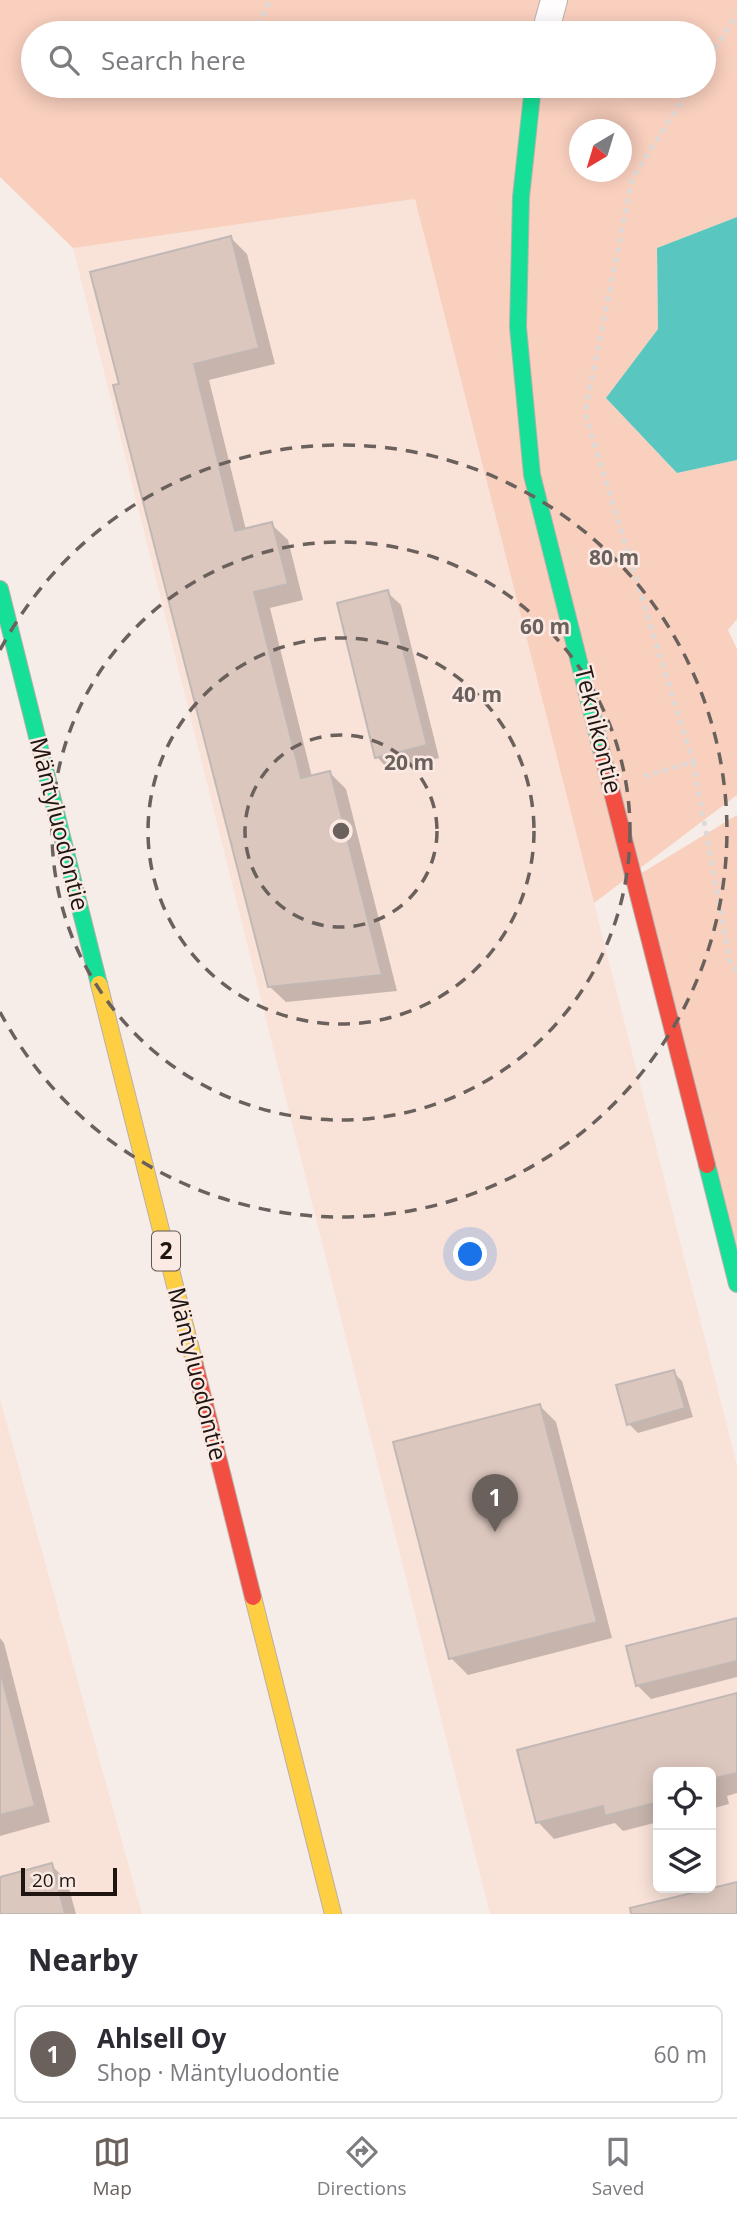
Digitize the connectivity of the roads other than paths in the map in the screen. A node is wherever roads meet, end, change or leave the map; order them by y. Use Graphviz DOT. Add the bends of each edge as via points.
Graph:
graph roads {
  1 [pos="554,0"];
  2 [pos="548,21"];
  3 [pos="532,98"];
  4 [pos="0,589"];
  5 [pos="737,1284"];
  6 [pos="333,1914"];
  1 -- 2 [label="street"];
  3 -- 5 [label="main road, Teknikontie" via="521,197 518,327 531,475"];
  4 -- 6 [label="main road, Mäntyluodontie / 2"];
}
